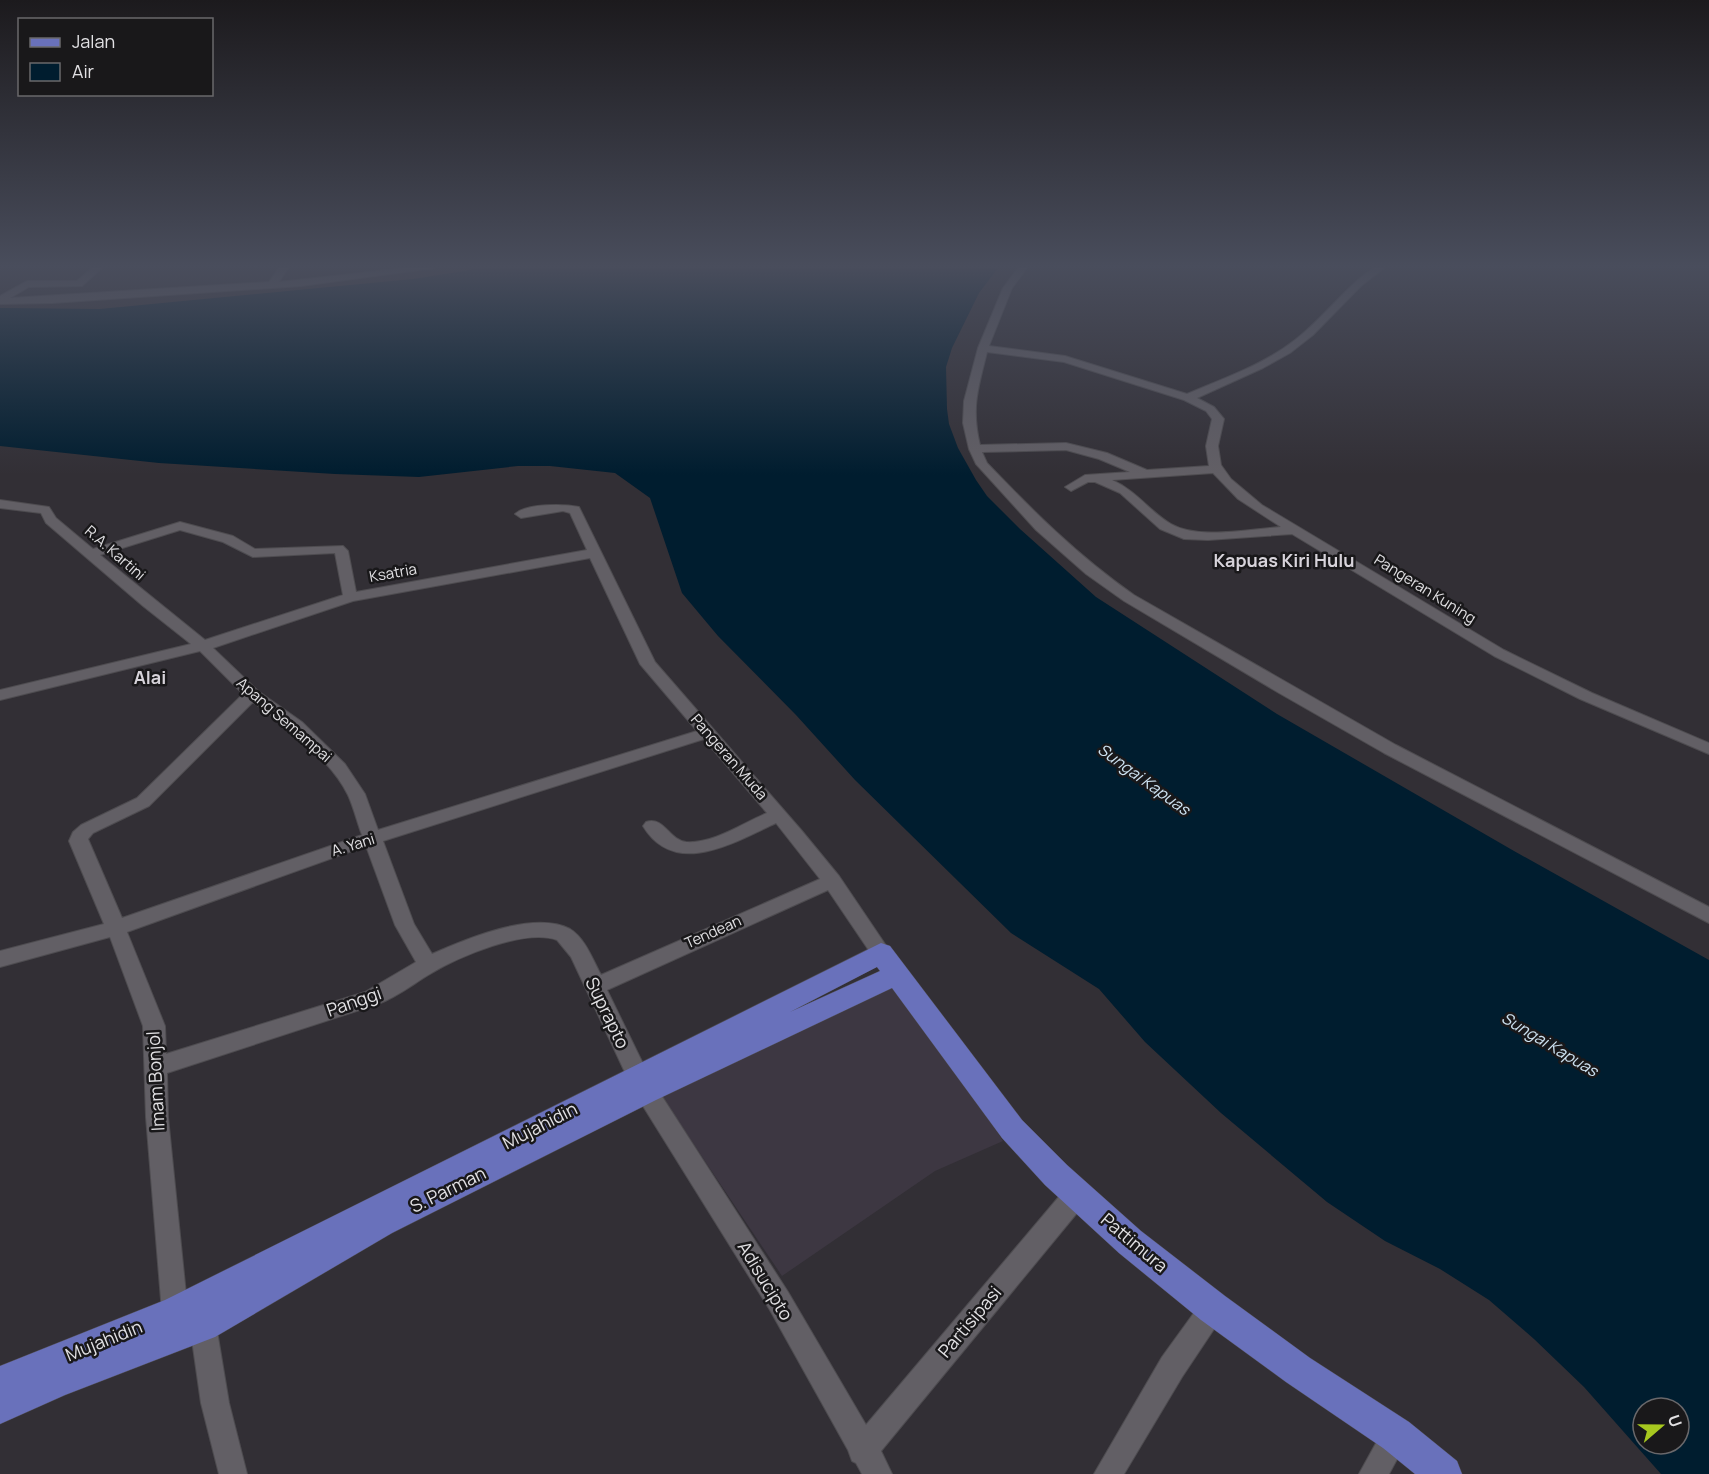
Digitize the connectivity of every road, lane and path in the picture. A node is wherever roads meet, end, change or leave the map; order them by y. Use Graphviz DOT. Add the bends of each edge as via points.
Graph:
graph roads {
  1 [pos="988,337"];
  2 [pos="1305,337"];
  3 [pos="983,348"];
  4 [pos="1188,398"];
  5 [pos="975,449"];
  6 [pos="1217,469"];
  7 [pos="1146,474"];
  8 [pos="1097,478"];
  9 [pos="1071,487"];
  10 [pos="0,504"];
  11 [pos="521,514"];
  12 [pos="1295,530"];
  13 [pos="594,553"];
  14 [pos="91,554"];
  15 [pos="351,597"];
  16 [pos="203,646"];
  17 [pos="252,694"];
  18 [pos="0,695"];
  19 [pos="707,733"];
  20 [pos="1709,749"];
  21 [pos="779,814"];
  22 [pos="652,826"];
  23 [pos="374,838"];
  24 [pos="832,881"];
  25 [pos="1709,916"];
  26 [pos="116,928"];
  27 [pos="576,950"];
  28 [pos="0,959"];
  29 [pos="889,963"];
  30 [pos="428,965"];
  31 [pos="596,986"];
  32 [pos="154,1068"];
  33 [pos="642,1083"];
  34 [pos="1077,1194"];
  35 [pos="1213,1308"];
  36 [pos="175,1312"];
  37 [pos="203,1325"];
  38 [pos="0,1383"];
  39 [pos="0,1406"];
  40 [pos="1396,1435"];
  41 [pos="862,1451"];
  42 [pos="233,1474"];
  43 [pos="878,1474"];
  44 [pos="1108,1474"];
  45 [pos="1373,1474"];
  46 [pos="1444,1474"];
  1 -- 3 [label="street"];
  2 -- 4 [label="street" via="1290,349"];
  3 -- 4 [label="street" via="1065,359"];
  3 -- 5 [label="street" via="969,401"];
  4 -- 6 [label="street" via="1218,419 1212,446"];
  5 -- 7 [label="street" via="1066,446"];
  5 -- 25 [label="street" via="982,464 1041,527 1103,580 1137,603 1390,749"];
  6 -- 7 [label="street"];
  6 -- 12 [label="street, Pangeran Kuning" via="1241,495"];
  7 -- 8 [label="street"];
  8 -- 9 [label="street" via="1080,480"];
  8 -- 12 [label="street" via="1124,490 1165,526 1184,535"];
  10 -- 14 [label="street, R.A. Kartini" via="45,510 51,520"];
  11 -- 13 [label="street, Pangeran Muda" via="563,507 575,510"];
  12 -- 20 [label="street, Pangeran Kuning" via="1499,653"];
  13 -- 15 [label="street, Ksatria"];
  13 -- 19 [label="street, Pangeran Muda" via="648,664"];
  14 -- 15 [label="street" via="180,526 228,539 253,553 338,549"];
  14 -- 16 [label="street, R.A. Kartini"];
  15 -- 16 [label="street, Ksatria"];
  16 -- 17 [label="street, Apang Semampai"];
  16 -- 18 [label="street, Ksatria"];
  17 -- 23 [label="street, Apang Semampai" via="296,726 339,768 356,794"];
  17 -- 26 [label="street, Imam Bonjol" via="143,802 79,836 80,848"];
  19 -- 21 [label="street, Pangeran Muda"];
  19 -- 23 [label="street, A. Yani"];
  21 -- 22 [label="street" via="696,847 671,844"];
  21 -- 24 [label="street, Pangeran Muda"];
  23 -- 26 [label="street, A. Yani"];
  23 -- 30 [label="street, Apang Semampai" via="405,925"];
  24 -- 29 [label="street, Pangeran Muda"];
  24 -- 31 [label="street, Tendean"];
  26 -- 28 [label="street, A. Yani"];
  26 -- 32 [label="street, Imam Bonjol" via="154,1026"];
  27 -- 30 [label="street, Panggi" via="563,934 542,929 502,937"];
  27 -- 31 [label="street, Suprapto"];
  29 -- 33 [label="main road, S. Parman"];
  29 -- 34 [label="main road, Pattimura" via="1012,1129"];
  30 -- 32 [label="street, Panggi" via="374,997"];
  31 -- 33 [label="street, Suprapto"];
  32 -- 36 [label="street, Imam Bonjol"];
  33 -- 36 [label="main road, Mujahidin"];
  33 -- 37 [label="main road, S. Parman" via="381,1223"];
  33 -- 41 [label="street, Adisucipto" via="778,1301"];
  34 -- 35 [label="main road, Pattimura"];
  34 -- 41 [label="street, Partisipasi"];
  35 -- 40 [label="main road, Pattimura"];
  35 -- 44 [label="street" via="1172,1367"];
  36 -- 37 [label="street"];
  36 -- 38 [label="main road, Mujahidin"];
  37 -- 39 [label="main road, S. Parman"];
  37 -- 42 [label="street" via="215,1403"];
  40 -- 45 [label="street"];
  40 -- 46 [label="main road, Pattimura"];
  41 -- 43 [label="street, Adisucipto"];
}
